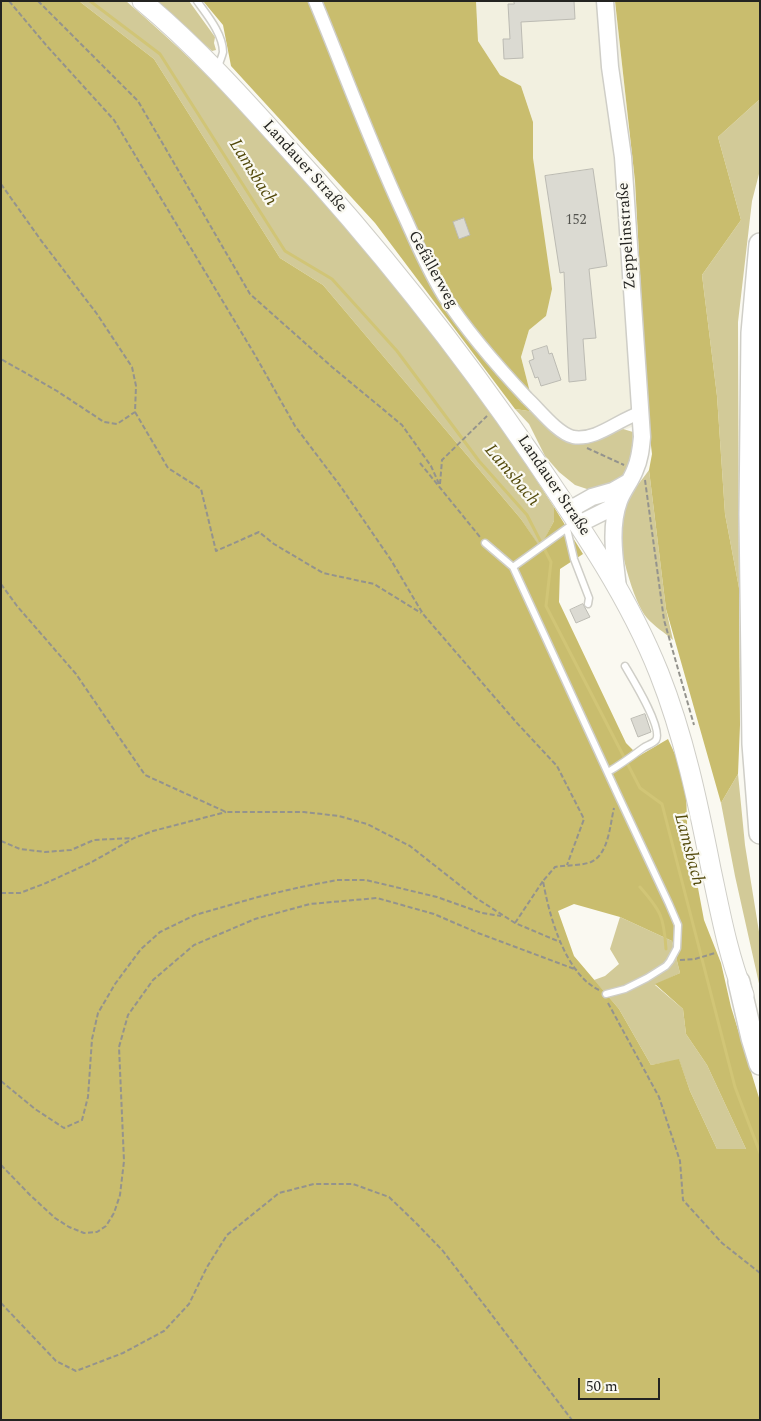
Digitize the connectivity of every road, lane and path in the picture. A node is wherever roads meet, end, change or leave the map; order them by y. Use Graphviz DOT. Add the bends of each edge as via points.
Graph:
graph roads {
  1 [pos="9,1"];
  2 [pos="38,1"];
  3 [pos="142,1"];
  4 [pos="197,1"];
  5 [pos="315,1"];
  6 [pos="605,1"];
  7 [pos="217,71"];
  8 [pos="1,184"];
  9 [pos="760,244"];
  10 [pos="1,359"];
  11 [pos="135,412"];
  12 [pos="640,413"];
  13 [pos="482,421"];
  14 [pos="573,437"];
  15 [pos="420,463"];
  16 [pos="631,477"];
  17 [pos="440,486"];
  18 [pos="618,501"];
  19 [pos="573,521"];
  20 [pos="485,543"];
  21 [pos="513,566"];
  22 [pos="1,584"];
  23 [pos="619,591"];
  24 [pos="588,604"];
  25 [pos="424,614"];
  26 [pos="625,666"];
  27 [pos="608,772"];
  28 [pos="617,793"];
  29 [pos="226,812"];
  30 [pos="760,833"];
  31 [pos="134,838"];
  32 [pos="1,841"];
  33 [pos="568,865"];
  34 [pos="543,881"];
  35 [pos="1,893"];
  36 [pos="504,916"];
  37 [pos="515,924"];
  38 [pos="560,942"];
  39 [pos="713,954"];
  40 [pos="670,961"];
  41 [pos="739,982"];
  42 [pos="606,994"];
  43 [pos="616,1018"];
  44 [pos="760,1031"];
  45 [pos="760,1064"];
  46 [pos="1,1081"];
  47 [pos="1,1165"];
  48 [pos="760,1273"];
  49 [pos="1,1303"];
  50 [pos="572,1420"];
  1 -- 25 [label="path" via="114,120 295,426 386,552"];
  2 -- 17 [label="path" via="138,101 250,294 402,425 431,466"];
  3 -- 7 [label="main road, Landauer Straße"];
  4 -- 7 [label="lane" via="221,42 223,51"];
  5 -- 14 [label="street, Gefällerweg" via="393,191 443,294 511,381 555,426"];
  6 -- 12 [label="street, Zeppelinstraße" via="610,67 623,157"];
  7 -- 19 [label="main road, Landauer Straße" via="401,278 498,405"];
  8 -- 11 [label="path" via="132,366 136,386"];
  9 -- 30 [label="highway" via="752,333 750,496 752,744"];
  10 -- 11 [label="path" via="57,390 104,422 117,424"];
  11 -- 25 [label="path" via="168,468 201,489 216,551 259,532 323,573 374,584"];
  12 -- 14 [label="street" via="593,434"];
  12 -- 16 [label="street, Zeppelinstraße" via="641,454"];
  13 -- 17 [label="path" via="442,460"];
  14 -- 16 [label="path" via="580,445"];
  15 -- 17 [label="path"];
  16 -- 18 [label="street, Zeppelinstraße"];
  16 -- 19 [label="street" via="613,491 592,497"];
  17 -- 20 [label="path"];
  18 -- 19 [label="street" via="609,509"];
  18 -- 23 [label="street" via="614,526"];
  19 -- 21 [label="lane"];
  19 -- 23 [label="main road, Landauer Straße"];
  19 -- 24 [label="lane" via="574,559 589,598"];
  20 -- 21 [label="lane"];
  21 -- 27 [label="lane"];
  22 -- 29 [label="path" via="76,674 145,775"];
  23 -- 41 [label="main road, Landauer Straße" via="652,658 675,720"];
  25 -- 33 [label="path" via="557,766 584,819"];
  26 -- 27 [label="lane" via="658,733 651,745"];
  27 -- 28 [label="lane"];
  28 -- 33 [label="path" via="602,852 593,861"];
  28 -- 40 [label="lane" via="678,925 677,948"];
  29 -- 31 [label="path"];
  29 -- 36 [label="path" via="304,812 340,816 367,824 410,846"];
  31 -- 32 [label="path" via="94,840 71,850 45,852 20,849"];
  31 -- 35 [label="path" via="46,883 20,893"];
  33 -- 34 [label="path" via="555,867"];
  34 -- 37 [label="path"];
  34 -- 38 [label="path"];
  36 -- 37 [label="path"];
  36 -- 46 [label="path" via="482,913 436,897 366,880 337,880 301,887 194,915 160,932 141,949 98,1013 92,1038 88,1097 82,1120 64,1128"];
  37 -- 38 [label="path"];
  38 -- 47 [label="path" via="568,960 577,970 434,914 377,898 310,904 255,920 194,945 152,980 128,1015 120,1047 124,1161 120,1195 106,1226 97,1232 84,1233 69,1227 55,1218"];
  39 -- 40 [label="path"];
  40 -- 42 [label="lane" via="647,978"];
  41 -- 44 [label="main road, Landauer Straße"];
  41 -- 45 [label="highway"];
  43 -- 48 [label="path" via="658,1097 680,1161 683,1200 722,1242"];
  49 -- 50 [label="path" via="56,1361 76,1371 123,1353 164,1331 189,1304 227,1235 279,1193 314,1184 353,1184 389,1197 443,1251"];
}
